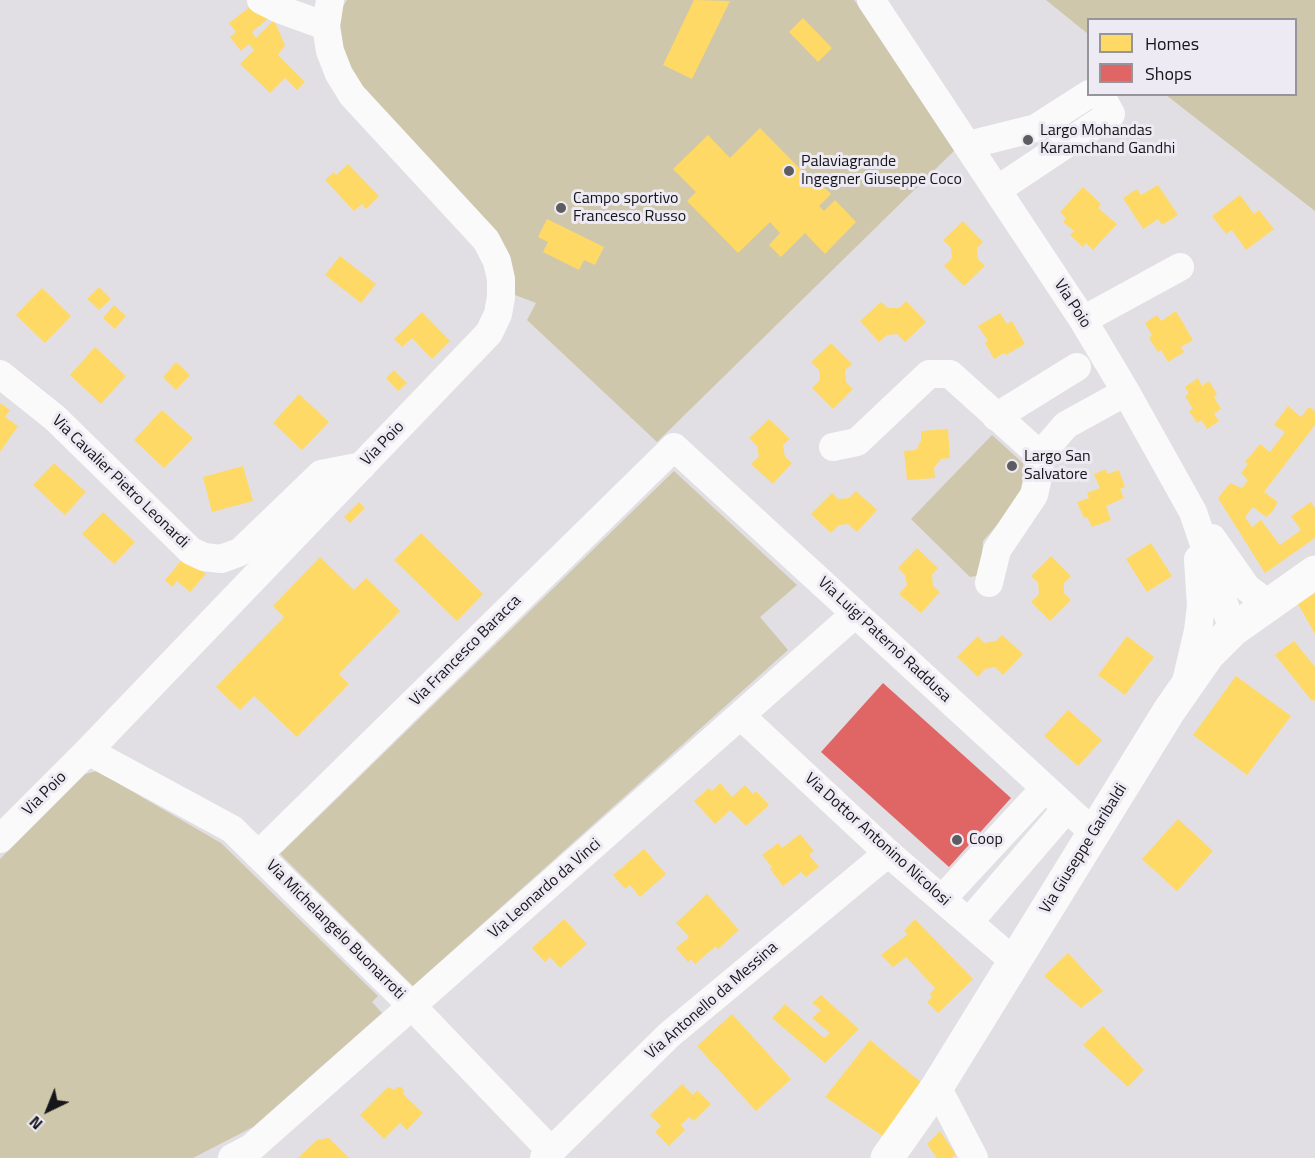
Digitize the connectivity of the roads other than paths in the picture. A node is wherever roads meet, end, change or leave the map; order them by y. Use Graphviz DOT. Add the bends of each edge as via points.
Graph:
graph roads {
  1 [pos="261,0"];
  2 [pos="871,0"];
  3 [pos="328,13"];
  4 [pos="1087,95"];
  5 [pos="1101,96"];
  6 [pos="1036,128"];
  7 [pos="968,145"];
  8 [pos="1051,154"];
  9 [pos="997,190"];
  10 [pos="1180,267"];
  11 [pos="1083,320"];
  12 [pos="1077,367"];
  13 [pos="0,374"];
  14 [pos="1126,392"];
  15 [pos="996,417"];
  16 [pos="674,447"];
  17 [pos="833,447"];
  18 [pos="1040,455"];
  19 [pos="362,466"];
  20 [pos="1193,512"];
  21 [pos="1315,572"];
  22 [pos="989,583"];
  23 [pos="1273,602"];
  24 [pos="855,614"];
  25 [pos="1233,630"];
  26 [pos="1184,690"];
  27 [pos="741,716"];
  28 [pos="88,751"];
  29 [pos="1045,788"];
  30 [pos="1067,808"];
  31 [pos="1094,833"];
  32 [pos="0,839"];
  33 [pos="888,853"];
  34 [pos="258,855"];
  35 [pos="942,899"];
  36 [pos="969,922"];
  37 [pos="1015,962"];
  38 [pos="412,1006"];
  39 [pos="937,1087"];
  40 [pos="547,1154"];
  41 [pos="232,1158"];
  42 [pos="887,1158"];
  43 [pos="974,1158"];
  1 -- 3 [label="street" via="279,9"];
  2 -- 7 [label="street, Via Poio"];
  3 -- 19 [label="street, Via Poio" via="330,51 352,95 486,240 501,279 498,314 489,333"];
  4 -- 6 [label="street"];
  5 -- 8 [label="street" via="1111,114"];
  6 -- 7 [label="street"];
  6 -- 8 [label="street"];
  7 -- 9 [label="street, Via Poio"];
  8 -- 9 [label="street"];
  9 -- 11 [label="street, Via Poio"];
  10 -- 11 [label="street"];
  11 -- 14 [label="street, Via Poio"];
  12 -- 15 [label="street"];
  13 -- 19 [label="street, Via Cavalier Pietro Leonardi" via="55,418 191,551 204,557 220,559 240,552 321,474"];
  14 -- 18 [label="street" via="1066,425"];
  14 -- 20 [label="street, Via Poio"];
  15 -- 17 [label="street" via="950,374 929,374 857,442"];
  15 -- 18 [label="street"];
  16 -- 24 [label="street, Via Luigi Paternò Raddusa"];
  16 -- 34 [label="street, Via Francesco Baracca"];
  18 -- 22 [label="street" via="1034,495 997,550"];
  19 -- 28 [label="street, Via Poio"];
  20 -- 23 [label="street" via="1247,588"];
  20 -- 25 [label="street, Via Poio"];
  20 -- 26 [label="street" via="1201,606"];
  21 -- 23 [label="main road, Via Giuseppe Garibaldi"];
  23 -- 25 [label="main road, Via Giuseppe Garibaldi"];
  24 -- 27 [label="street, Via Leonardo da Vinci"];
  24 -- 29 [label="street, Via Luigi Paternò Raddusa"];
  25 -- 26 [label="main road, Via Giuseppe Garibaldi" via="1208,655"];
  26 -- 31 [label="main road, Via Giuseppe Garibaldi"];
  27 -- 33 [label="street, Via Dottor Antonino Nicolosi"];
  27 -- 38 [label="street, Via Leonardo da Vinci"];
  28 -- 32 [label="street, Via Poio"];
  28 -- 34 [label="street, Via Michelangelo Buonarroti" via="232,829"];
  29 -- 30 [label="street, Via Luigi Paternò Raddusa"];
  29 -- 35 [label="street"];
  30 -- 31 [label="street, Via Luigi Paternò Raddusa"];
  30 -- 36 [label="street"];
  31 -- 37 [label="main road, Via Giuseppe Garibaldi"];
  33 -- 35 [label="street, Via Dottor Antonino Nicolosi"];
  33 -- 40 [label="street, Via Antonello da Messina" via="669,1035"];
  34 -- 38 [label="street, Via Michelangelo Buonarroti"];
  35 -- 36 [label="street, Via Dottor Antonino Nicolosi"];
  36 -- 37 [label="street, Via Dottor Antonino Nicolosi"];
  37 -- 39 [label="main road, Via Giuseppe Garibaldi"];
  38 -- 40 [label="street, Via Michelangelo Buonarroti"];
  38 -- 41 [label="street, Via Leonardo da Vinci" via="251,1148"];
  39 -- 42 [label="main road, Via Giuseppe Garibaldi"];
  39 -- 43 [label="street"];
}
